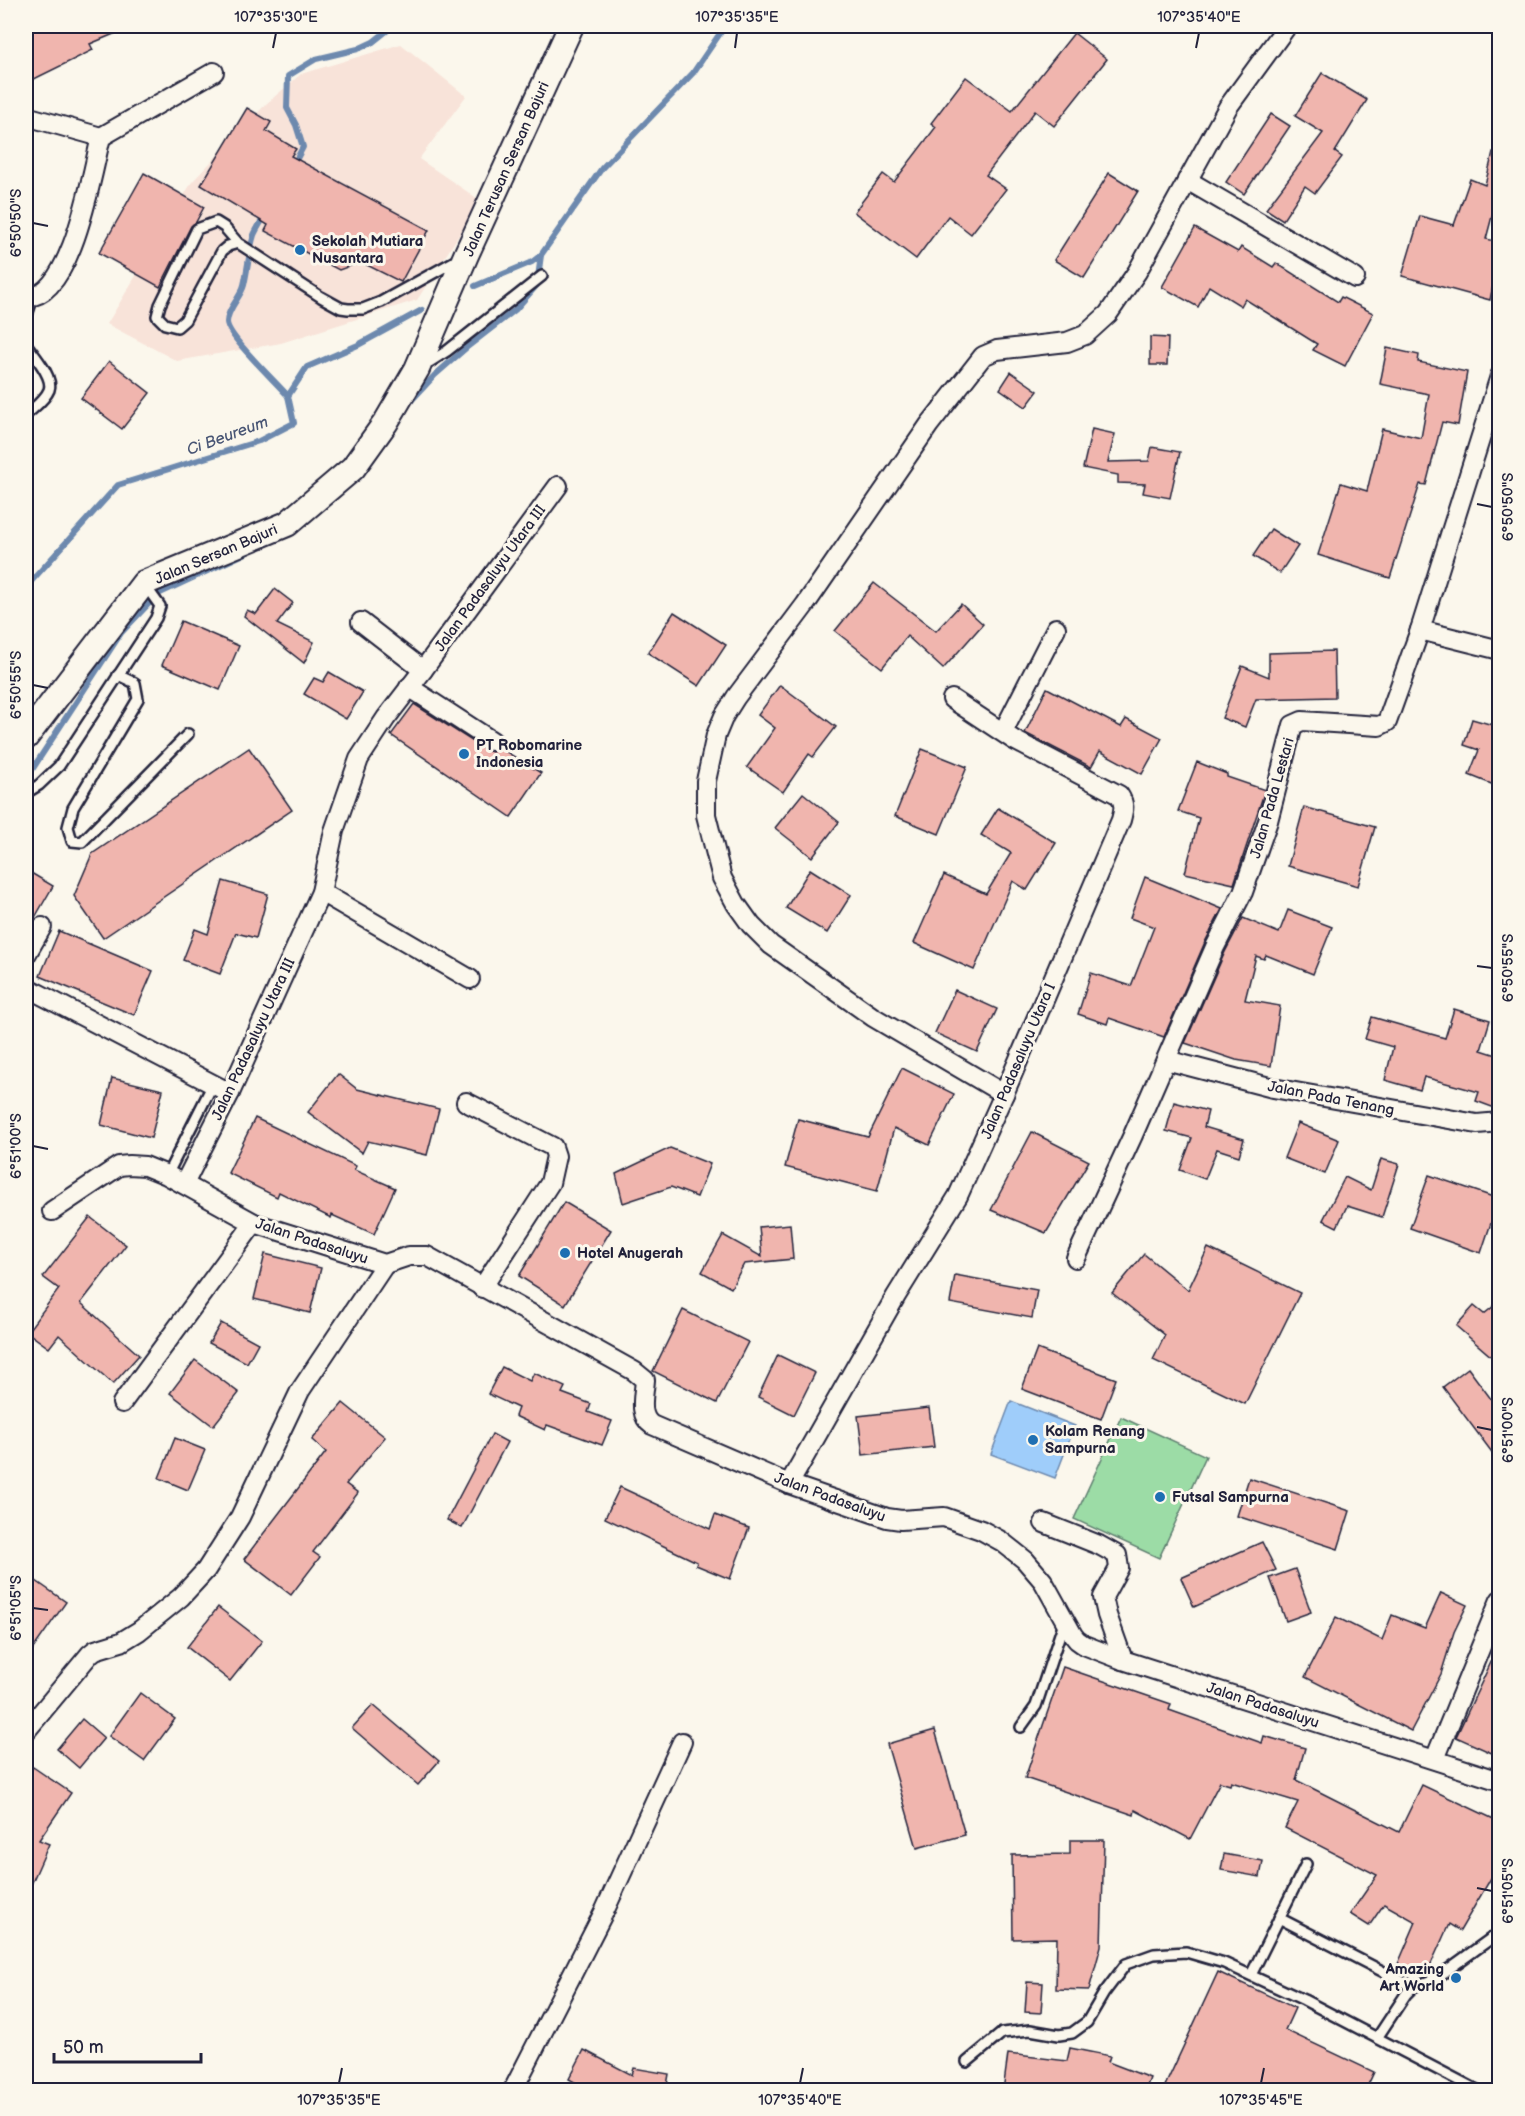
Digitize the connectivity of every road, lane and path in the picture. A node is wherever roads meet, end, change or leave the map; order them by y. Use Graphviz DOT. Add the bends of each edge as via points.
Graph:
graph roads {
  1 [pos="571,26"];
  2 [pos="1287,26"];
  3 [pos="214,72"];
  4 [pos="26,116"];
  5 [pos="101,137"];
  6 [pos="1187,180"];
  7 [pos="238,243"];
  8 [pos="466,255"];
  9 [pos="542,276"];
  10 [pos="1355,278"];
  11 [pos="29,297"];
  12 [pos="441,312"];
  13 [pos="26,318"];
  14 [pos="26,344"];
  15 [pos="417,369"];
  16 [pos="1500,376"];
  17 [pos="26,415"];
  18 [pos="558,486"];
  19 [pos="150,592"];
  20 [pos="361,622"];
  21 [pos="1056,628"];
  22 [pos="1420,630"];
  23 [pos="1500,650"];
  24 [pos="423,670"];
  25 [pos="118,675"];
  26 [pos="409,687"];
  27 [pos="952,699"];
  28 [pos="1003,732"];
  29 [pos="188,734"];
  30 [pos="26,737"];
  31 [pos="492,741"];
  32 [pos="26,793"];
  33 [pos="321,892"];
  34 [pos="42,927"];
  35 [pos="26,956"];
  36 [pos="470,979"];
  37 [pos="26,987"];
  38 [pos="1166,1060"];
  39 [pos="221,1088"];
  40 [pos="1004,1094"];
  41 [pos="466,1102"];
  42 [pos="1500,1122"];
  43 [pos="167,1175"];
  44 [pos="184,1184"];
  45 [pos="52,1211"];
  46 [pos="254,1223"];
  47 [pos="1077,1258"];
  48 [pos="385,1264"];
  49 [pos="482,1288"];
  50 [pos="122,1403"];
  51 [pos="789,1484"];
  52 [pos="1044,1523"];
  53 [pos="1500,1600"];
  54 [pos="1065,1620"];
  55 [pos="1123,1660"];
  56 [pos="1021,1727"];
  57 [pos="26,1731"];
  58 [pos="682,1742"];
  59 [pos="1435,1759"];
  60 [pos="1500,1781"];
  61 [pos="1306,1864"];
  62 [pos="1279,1918"];
  63 [pos="1500,1932"];
  64 [pos="1251,1975"];
  65 [pos="1413,1987"];
  66 [pos="1377,2038"];
  67 [pos="967,2062"];
  68 [pos="513,2091"];
  69 [pos="1477,2091"];
  1 -- 8 [label="main road, Jalan Terusan Sersan Bajuri"];
  2 -- 6 [label="street" via="1228,107"];
  3 -- 5 [label="street"];
  4 -- 5 [label="street"];
  5 -- 11 [label="street" via="68,258 40,293"];
  6 -- 10 [label="street"];
  6 -- 40 [label="street" via="1137,272 1100,323 1067,342 989,353 977,364 929,425 805,605 736,697 716,735 706,781 706,815 722,878 751,925 771,945 873,1017"];
  7 -- 7 [label="lane" via="222,251 185,320 177,327 160,321 160,305 196,229 216,222"];
  7 -- 8 [label="lane" via="321,297 341,308 356,310 381,302"];
  8 -- 12 [label="main road, Jalan Terusan Sersan Bajuri"];
  9 -- 15 [label="lane" via="447,351"];
  11 -- 13 [label="lane"];
  12 -- 15 [label="main road, Jalan Sersan Bajuri"];
  14 -- 17 [label="lane" via="50,383 47,394"];
  15 -- 19 [label="main road, Jalan Sersan Bajuri" via="353,468 287,524"];
  16 -- 22 [label="street, Jalan Pada Lestari"];
  18 -- 24 [label="street, Jalan Padasaluyu Utara III"];
  19 -- 25 [label="lane" via="160,606 159,612"];
  19 -- 30 [label="main road, Jalan Sersan Bajuri"];
  20 -- 24 [label="street"];
  21 -- 28 [label="street"];
  22 -- 23 [label="street"];
  22 -- 38 [label="street, Jalan Pada Lestari" via="1385,725 1302,721 1293,725 1268,821 1243,892"];
  24 -- 26 [label="street, Jalan Padasaluyu Utara III"];
  25 -- 29 [label="lane" via="135,683 138,699 73,808 68,827 72,841 82,842"];
  25 -- 32 [label="lane" via="59,766"];
  26 -- 31 [label="street"];
  26 -- 33 [label="street, Jalan Padasaluyu Utara III" via="358,759 334,831"];
  27 -- 28 [label="street, Jalan Padasaluyu Utara I"];
  28 -- 40 [label="street, Jalan Padasaluyu Utara I" via="1119,795 1124,802 1121,820"];
  33 -- 36 [label="street"];
  33 -- 39 [label="street, Jalan Padasaluyu Utara III"];
  34 -- 35 [label="street"];
  37 -- 39 [label="street"];
  38 -- 42 [label="street, Jalan Pada Tenang" via="1273,1088 1477,1124"];
  38 -- 47 [label="street, Jalan Pada Lestari"];
  39 -- 43 [label="lane"];
  39 -- 44 [label="street, Jalan Padasaluyu Utara III"];
  40 -- 51 [label="street, Jalan Padasaluyu Utara I" via="958,1196"];
  41 -- 49 [label="street" via="553,1147 556,1156 550,1183"];
  43 -- 44 [label="street, Jalan Padasaluyu"];
  43 -- 45 [label="street, Jalan Padasaluyu" via="144,1166 118,1166"];
  44 -- 46 [label="street, Jalan Padasaluyu"];
  46 -- 48 [label="street, Jalan Padasaluyu"];
  46 -- 50 [label="street"];
  48 -- 49 [label="street, Jalan Padasaluyu" via="409,1256 427,1256"];
  48 -- 57 [label="street" via="300,1391 240,1517 206,1570 181,1597 139,1630 90,1654"];
  49 -- 51 [label="street, Jalan Padasaluyu" via="634,1371 645,1380 645,1421"];
  51 -- 54 [label="street, Jalan Padasaluyu" via="886,1518 944,1517 981,1530 1025,1560 1043,1581"];
  52 -- 55 [label="street" via="1117,1555 1119,1568 1103,1597"];
  53 -- 59 [label="street"];
  54 -- 55 [label="street, Jalan Padasaluyu" via="1084,1645"];
  54 -- 56 [label="lane" via="1036,1706"];
  55 -- 59 [label="street, Jalan Padasaluyu"];
  58 -- 68 [label="street" via="604,1912"];
  59 -- 60 [label="street, Jalan Padasaluyu"];
  61 -- 62 [label="lane"];
  62 -- 64 [label="lane"];
  62 -- 65 [label="lane"];
  63 -- 65 [label="lane" via="1435,1979"];
  64 -- 66 [label="lane"];
  64 -- 67 [label="lane" via="1186,1952 1154,1954 1126,1964 1087,2022 1072,2033 1002,2033"];
  65 -- 66 [label="lane"];
  66 -- 69 [label="lane"];
}
